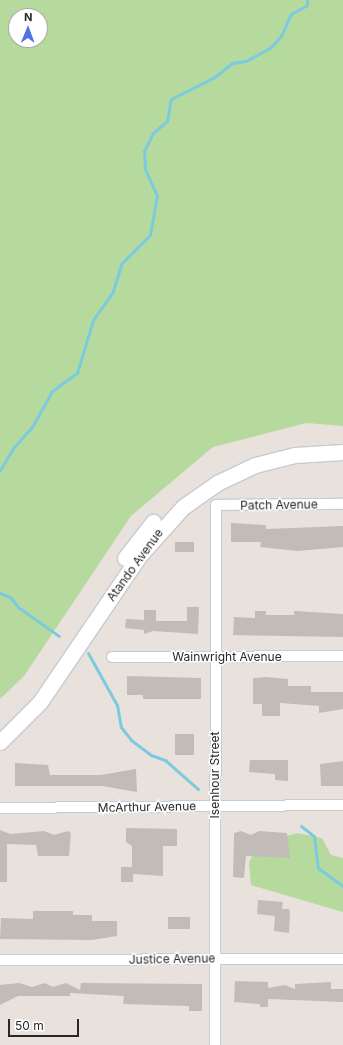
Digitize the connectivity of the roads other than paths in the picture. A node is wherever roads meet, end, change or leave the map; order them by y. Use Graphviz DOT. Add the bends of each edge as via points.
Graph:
graph roads {
  1 [pos="343,442"];
  2 [pos="343,452"];
  3 [pos="343,504"];
  4 [pos="216,505"];
  5 [pos="215,656"];
  6 [pos="343,656"];
  7 [pos="112,657"];
  8 [pos="0,729"];
  9 [pos="0,742"];
  10 [pos="343,805"];
  11 [pos="215,806"];
  12 [pos="0,808"];
  13 [pos="216,959"];
  14 [pos="343,959"];
  15 [pos="0,960"];
  16 [pos="215,1045"];
  1 -- 8 [label="main road, Atando Avenue" via="293,445 252,456 212,474 176,499 138,540 39,686"];
  2 -- 9 [label="main road, Atando Avenue" via="301,454 255,465 217,483 183,507 143,551 40,702"];
  3 -- 4 [label="street, Patch Avenue"];
  4 -- 5 [label="street, Isenhour Street"];
  5 -- 6 [label="street, Wainwright Avenue"];
  5 -- 7 [label="street, Wainwright Avenue"];
  5 -- 11 [label="street, Isenhour Street"];
  10 -- 11 [label="street, McArthur Avenue"];
  11 -- 12 [label="street, McArthur Avenue"];
  11 -- 13 [label="street, Isenhour Street"];
  13 -- 14 [label="street, Justice Avenue"];
  13 -- 15 [label="street, Justice Avenue"];
  13 -- 16 [label="street, Isenhour Street"];
}
